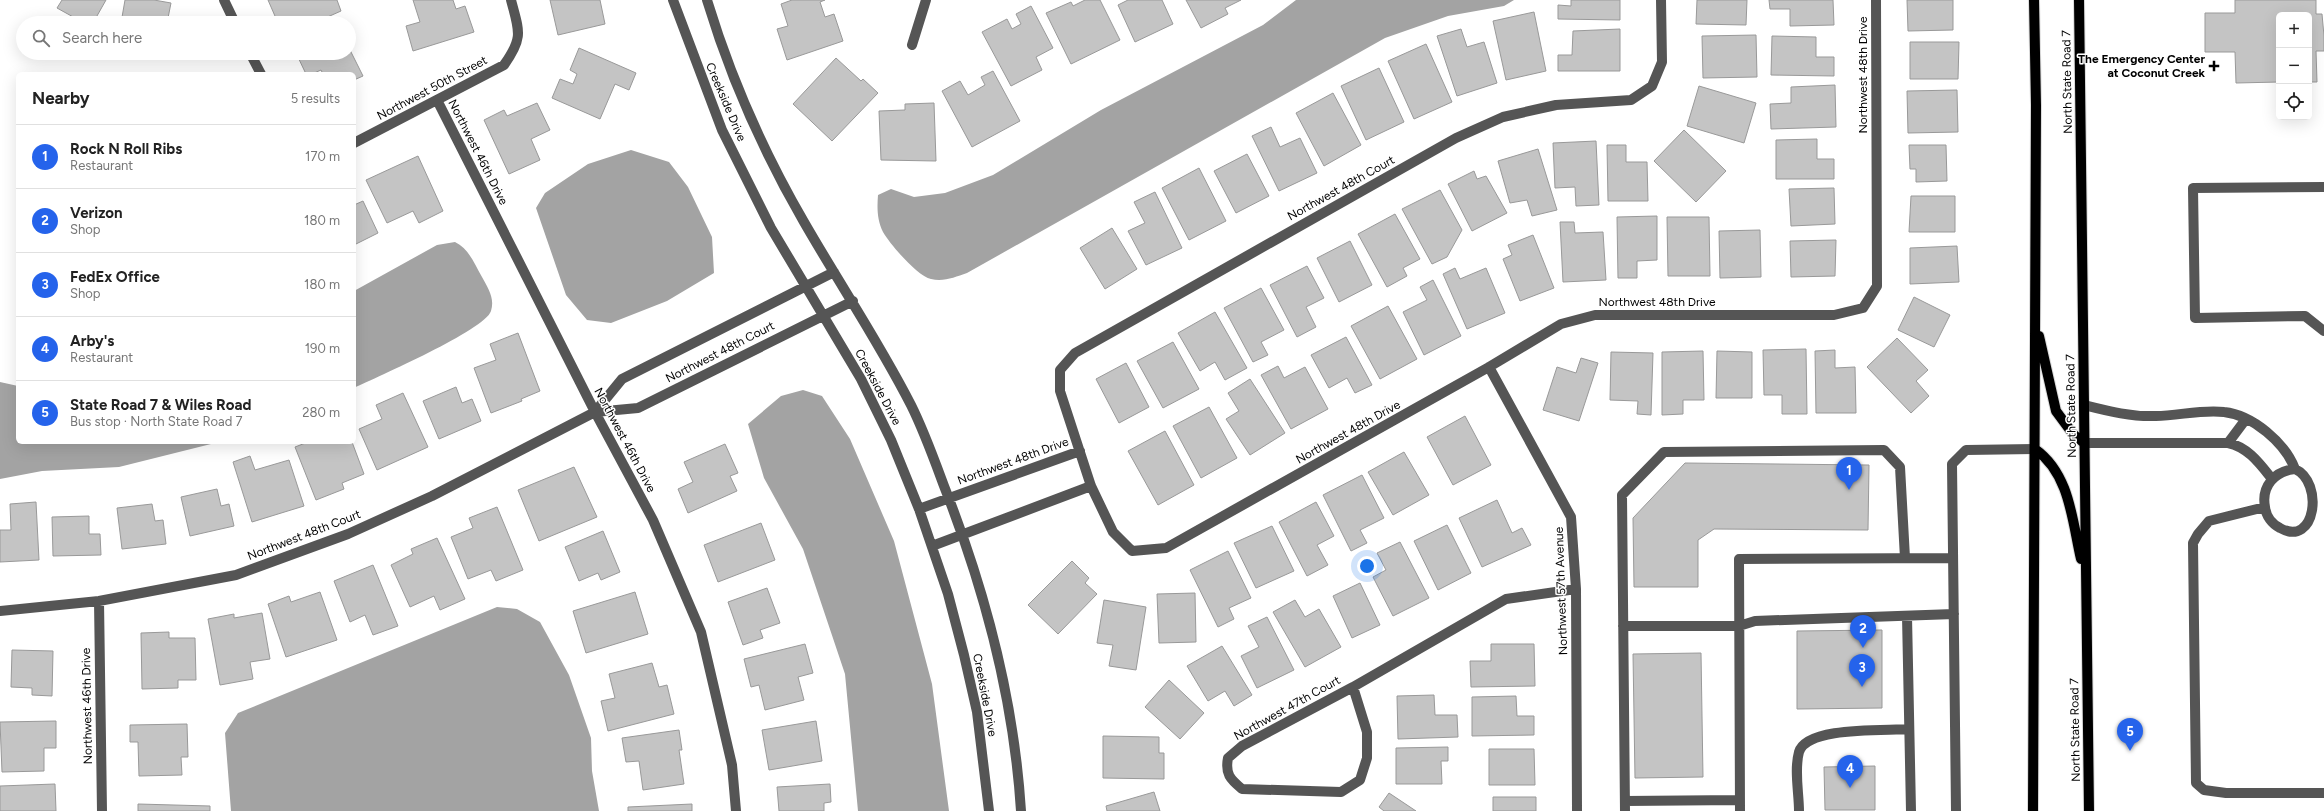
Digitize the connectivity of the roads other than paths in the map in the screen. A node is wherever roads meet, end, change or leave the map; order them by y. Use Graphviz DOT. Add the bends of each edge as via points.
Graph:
graph roads {
  1 [pos="224,0"];
  2 [pos="511,0"];
  3 [pos="673,0"];
  4 [pos="708,0"];
  5 [pos="926,0"];
  6 [pos="1661,0"];
  7 [pos="1876,0"];
  8 [pos="2034,0"];
  9 [pos="2079,0"];
  10 [pos="232,16"];
  11 [pos="912,45"];
  12 [pos="254,60"];
  13 [pos="260,72"];
  14 [pos="437,100"];
  15 [pos="356,142"];
  16 [pos="2324,188"];
  17 [pos="834,272"];
  18 [pos="804,285"];
  19 [pos="853,301"];
  20 [pos="823,315"];
  21 [pos="2035,319"];
  22 [pos="2320,324"];
  23 [pos="2324,331"];
  24 [pos="1489,367"];
  25 [pos="2084,405"];
  26 [pos="595,412"];
  27 [pos="2246,419"];
  28 [pos="2084,443"];
  29 [pos="2228,443"];
  30 [pos="2035,449"];
  31 [pos="1080,451"];
  32 [pos="2294,469"];
  33 [pos="2272,479"];
  34 [pos="1091,486"];
  35 [pos="2322,493"];
  36 [pos="949,499"];
  37 [pos="2265,507"];
  38 [pos="919,509"];
  39 [pos="963,535"];
  40 [pos="932,546"];
  41 [pos="1905,558"];
  42 [pos="1953,558"];
  43 [pos="2086,578"];
  44 [pos="1576,589"];
  45 [pos="99,601"];
  46 [pos="0,611"];
  47 [pos="1954,614"];
  48 [pos="1907,616"];
  49 [pos="1623,626"];
  50 [pos="1739,626"];
  51 [pos="1353,687"];
  52 [pos="1909,729"];
  53 [pos="2324,793"];
  54 [pos="1740,800"];
  55 [pos="1625,806"];
  56 [pos="102,811"];
  57 [pos="736,811"];
  58 [pos="989,811"];
  59 [pos="1021,811"];
  60 [pos="1577,811"];
  61 [pos="1740,811"];
  62 [pos="1799,811"];
  63 [pos="1911,811"];
  64 [pos="1956,811"];
  65 [pos="2033,811"];
  66 [pos="2089,811"];
  1 -- 10 [label="street"];
  2 -- 14 [label="street, Northwest 50th Street" via="519,31 516,48 504,65"];
  3 -- 18 [label="street, Creekside Drive" via="722,130 770,228"];
  4 -- 17 [label="street, Creekside Drive" via="714,23 758,133 804,223"];
  5 -- 11 [label="street"];
  6 -- 31 [label="street, Northwest 48th Court" via="1662,62 1652,86 1630,100 1556,105 1504,117 1456,138 1075,353 1060,370 1060,391"];
  7 -- 24 [label="street, Northwest 48th Drive" via="1877,286 1863,308 1834,315 1595,315 1561,324"];
  8 -- 21 [label="main road"];
  9 -- 25 [label="main road, North State Road 7"];
  12 -- 13 [label="street"];
  14 -- 15 [label="street, Northwest 50th Street"];
  14 -- 26 [label="street, Northwest 46th Drive"];
  16 -- 22 [label="street" via="2193,188 2195,318 2305,316"];
  17 -- 18 [label="street, Northwest 48th Court"];
  17 -- 19 [label="street, Creekside Drive"];
  18 -- 20 [label="street, Creekside Drive"];
  18 -- 26 [label="street, Northwest 48th Court" via="622,379"];
  19 -- 20 [label="street, Northwest 48th Court"];
  19 -- 36 [label="street, Creekside Drive" via="912,407"];
  20 -- 26 [label="street, Northwest 48th Court" via="638,408"];
  20 -- 38 [label="street, Creekside Drive" via="861,379 891,440"];
  21 -- 28 [label="main road" via="2056,411 2073,434"];
  21 -- 30 [label="main road"];
  22 -- 23 [label="street"];
  24 -- 34 [label="street, Northwest 48th Drive" via="1166,548 1132,551 1113,532"];
  24 -- 44 [label="street, Northwest 57th Avenue" via="1571,518"];
  25 -- 27 [label="street" via="2123,415 2224,412"];
  25 -- 28 [label="main road, North State Road 7"];
  26 -- 45 [label="street, Northwest 48th Court" via="432,496 348,534 236,575"];
  26 -- 57 [label="street, Northwest 46th Drive" via="653,520 701,632 732,765"];
  27 -- 29 [label="street"];
  27 -- 32 [label="street" via="2269,434 2290,456"];
  28 -- 29 [label="street"];
  28 -- 43 [label="main road, North State Road 7"];
  29 -- 33 [label="street" via="2238,445 2247,451"];
  30 -- 42 [label="street" via="1966,450 1952,464"];
  30 -- 43 [label="main road" via="2047,458 2064,485"];
  30 -- 65 [label="main road"];
  31 -- 34 [label="street, Northwest 48th Drive"];
  31 -- 36 [label="street, Northwest 48th Drive"];
  32 -- 33 [label="street" via="2284,470"];
  32 -- 35 [label="street" via="2305,472"];
  33 -- 37 [label="street" via="2264,495"];
  34 -- 39 [label="street"];
  35 -- 37 [label="street" via="2319,511 2314,521 2296,532 2285,531 2276,526 2269,518"];
  36 -- 38 [label="street, Northwest 48th Drive"];
  36 -- 39 [label="street, Creekside Drive"];
  37 -- 53 [label="street" via="2209,521 2193,543 2196,783 2204,790 2226,793"];
  38 -- 40 [label="street, Creekside Drive"];
  39 -- 40 [label="street"];
  39 -- 59 [label="street, Creekside Drive" via="983,598 1004,684"];
  40 -- 58 [label="street, Creekside Drive" via="948,594 977,712"];
  41 -- 42 [label="street"];
  41 -- 49 [label="street" via="1900,467 1884,450 1664,452 1622,495"];
  41 -- 50 [label="street" via="1739,559"];
  42 -- 47 [label="street"];
  43 -- 66 [label="main road, North State Road 7"];
  44 -- 51 [label="street, Northwest 47th Court" via="1506,599"];
  44 -- 60 [label="street, Northwest 57th Avenue"];
  45 -- 46 [label="street, Northwest 48th Court"];
  45 -- 56 [label="street, Northwest 46th Drive"];
  47 -- 48 [label="street"];
  47 -- 64 [label="street"];
  48 -- 50 [label="street" via="1755,621"];
  48 -- 52 [label="street"];
  49 -- 50 [label="street"];
  49 -- 55 [label="street"];
  50 -- 54 [label="street"];
  51 -- 51 [label="street, Northwest 47th Court" via="1242,746 1228,758 1226,770 1230,780 1242,789 1341,792 1360,780 1367,758 1367,732"];
  52 -- 62 [label="street" via="1824,734 1807,741 1800,752 1798,766"];
  52 -- 63 [label="street"];
  54 -- 55 [label="street"];
  54 -- 61 [label="street"];
}
